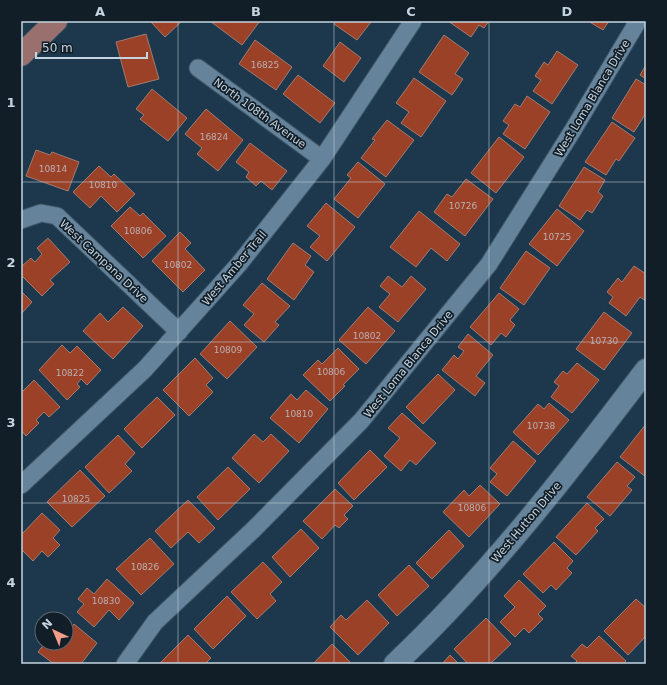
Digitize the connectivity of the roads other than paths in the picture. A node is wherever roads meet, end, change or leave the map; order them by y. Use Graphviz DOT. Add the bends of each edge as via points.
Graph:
graph roads {
  1 [pos="56,21"];
  2 [pos="413,21"];
  3 [pos="638,21"];
  4 [pos="21,55"];
  5 [pos="198,68"];
  6 [pos="322,159"];
  7 [pos="21,220"];
  8 [pos="179,332"];
  9 [pos="646,370"];
  10 [pos="21,486"];
  11 [pos="125,664"];
  12 [pos="395,664"];
  1 -- 4 [label="main road"];
  2 -- 6 [label="street, West Amber Trail"];
  3 -- 11 [label="street, West Loma Blanca Drive" via="488,264 361,421 253,530 155,622"];
  5 -- 6 [label="street, North 108th Avenue"];
  6 -- 8 [label="street, West Amber Trail" via="239,264"];
  7 -- 8 [label="street, West Campana Drive" via="41,213 57,216"];
  8 -- 10 [label="street, West Amber Trail" via="145,369"];
  9 -- 12 [label="street, West Hutton Drive" via="537,510 453,606"];
}
